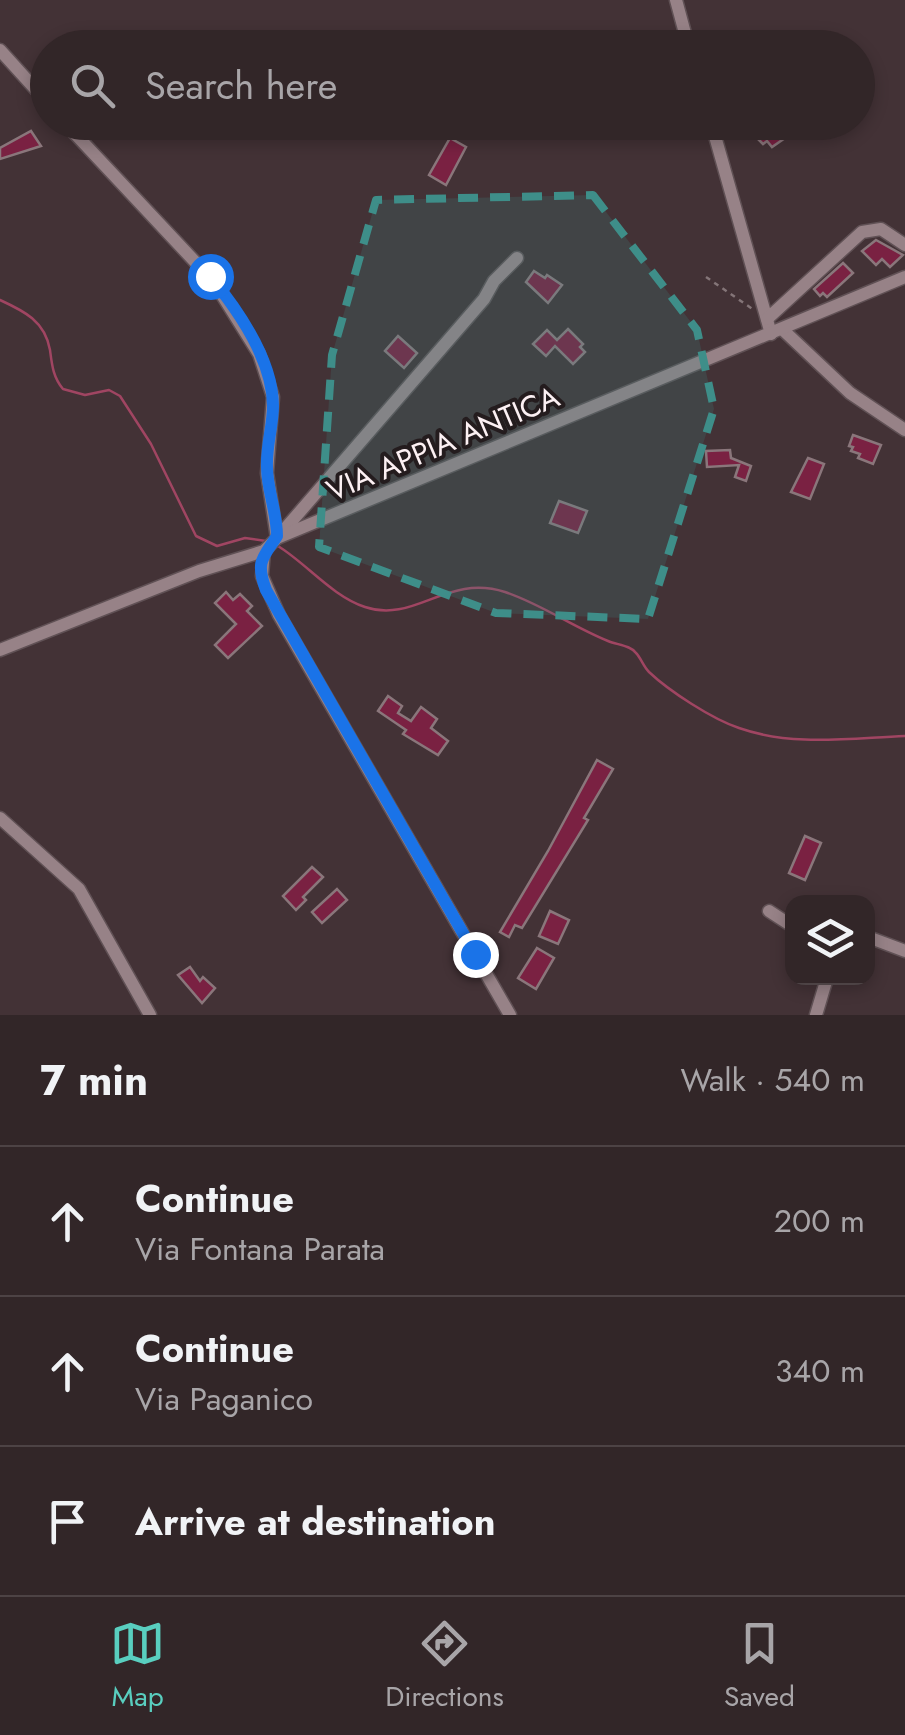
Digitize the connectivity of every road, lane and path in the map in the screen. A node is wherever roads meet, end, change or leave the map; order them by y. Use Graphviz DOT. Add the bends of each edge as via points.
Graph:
graph roads {
  1 [pos="676,0"];
  2 [pos="684,30"];
  3 [pos="0,50"];
  4 [pos="30,84"];
  5 [pos="81,140"];
  6 [pos="716,140"];
  7 [pos="905,244"];
  8 [pos="517,258"];
  9 [pos="905,277"];
  10 [pos="706,278"];
  11 [pos="767,319"];
  12 [pos="777,332"];
  13 [pos="905,430"];
  14 [pos="298,513"];
  15 [pos="308,527"];
  16 [pos="277,538"];
  17 [pos="264,551"];
  18 [pos="0,650"];
  19 [pos="0,818"];
  20 [pos="768,912"];
  21 [pos="785,922"];
  22 [pos="875,940"];
  23 [pos="905,951"];
  24 [pos="825,985"];
  25 [pos="150,1015"];
  26 [pos="510,1015"];
  27 [pos="816,1015"];
  1 -- 2 [label="street"];
  3 -- 4 [label="street"];
  5 -- 16 [label="street" via="214,282 259,354 273,397 267,468"];
  6 -- 11 [label="street"];
  7 -- 11 [label="street" via="881,228 862,232"];
  8 -- 14 [label="street"];
  9 -- 12 [label="street, VIA APPIA ANTICA"];
  10 -- 11 [label="path"];
  11 -- 12 [label="street"];
  12 -- 13 [label="street"];
  12 -- 15 [label="street, VIA APPIA ANTICA"];
  14 -- 15 [label="street"];
  14 -- 16 [label="street"];
  15 -- 16 [label="street, VIA APPIA ANTICA"];
  16 -- 17 [label="street, VIA APPIA ANTICA"];
  17 -- 18 [label="street, VIA APPIA ANTICA"];
  17 -- 26 [label="street" via="262,576 279,614"];
  19 -- 25 [label="street" via="79,890"];
  20 -- 21 [label="street"];
  22 -- 23 [label="street"];
  24 -- 27 [label="street"];
}
